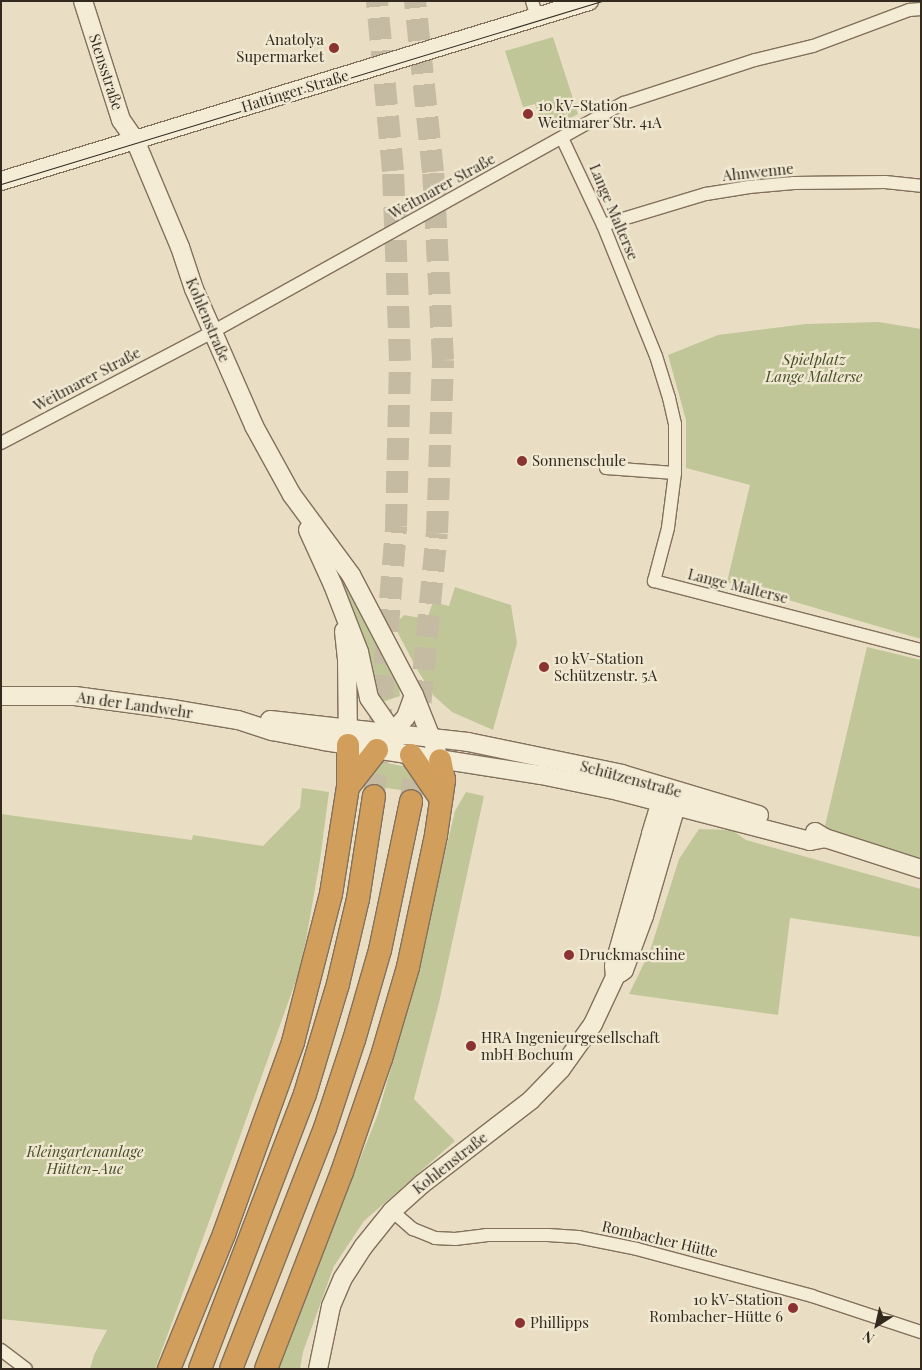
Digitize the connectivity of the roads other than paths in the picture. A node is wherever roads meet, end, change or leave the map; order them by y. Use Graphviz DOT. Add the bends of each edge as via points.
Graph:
graph roads {
  1 [pos="83,1"];
  2 [pos="589,1"];
  3 [pos="535,9"];
  4 [pos="921,9"];
  5 [pos="562,138"];
  6 [pos="135,140"];
  7 [pos="1,181"];
  8 [pos="921,186"];
  9 [pos="603,224"];
  10 [pos="212,332"];
  11 [pos="1,443"];
  12 [pos="606,468"];
  13 [pos="675,473"];
  14 [pos="292,495"];
  15 [pos="337,596"];
  16 [pos="921,650"];
  17 [pos="414,695"];
  18 [pos="1,696"];
  19 [pos="393,733"];
  20 [pos="348,737"];
  21 [pos="432,738"];
  22 [pos="377,750"];
  23 [pos="411,755"];
  24 [pos="440,760"];
  25 [pos="348,787"];
  26 [pos="374,796"];
  27 [pos="441,799"];
  28 [pos="669,799"];
  29 [pos="412,801"];
  30 [pos="921,869"];
  31 [pos="392,1211"];
  32 [pos="921,1332"];
  33 [pos="1,1350"];
  34 [pos="26,1369"];
  35 [pos="170,1369"];
  36 [pos="200,1369"];
  37 [pos="231,1369"];
  38 [pos="266,1369"];
  39 [pos="318,1369"];
  1 -- 6 [label="street, Stensstraße" via="122,120"];
  2 -- 3 [label="street, Hattinger Straße"];
  3 -- 6 [label="street, Hattinger Straße"];
  4 -- 5 [label="street, Weitmarer Straße" via="909,10 813,46 755,60 624,102"];
  5 -- 9 [label="street, Lange Malterse"];
  5 -- 10 [label="street, Weitmarer Straße"];
  6 -- 7 [label="street, Hattinger Straße"];
  6 -- 10 [label="street, Kohlenstraße"];
  8 -- 9 [label="street, Ahnwenne" via="885,182 749,187 706,194"];
  9 -- 13 [label="street, Lange Malterse" via="656,356 669,398 675,424"];
  10 -- 11 [label="street, Weitmarer Straße"];
  10 -- 14 [label="street, Kohlenstraße" via="254,426"];
  12 -- 13 [label="street"];
  13 -- 16 [label="street, Lange Malterse" via="668,528 654,581"];
  14 -- 15 [label="street, Kohlenstraße"];
  14 -- 17 [label="street, Kohlenstraße" via="351,575"];
  15 -- 19 [label="street, Kohlenstraße" via="359,652 369,698"];
  15 -- 20 [label="street, Kohlenstraße" via="347,658"];
  17 -- 19 [label="street" via="406,717"];
  17 -- 21 [label="street, Kohlenstraße"];
  18 -- 20 [label="street, An der Landwehr" via="105,698 238,720 272,731"];
  19 -- 20 [label="street, An der Landwehr"];
  19 -- 21 [label="street, An der Landwehr"];
  19 -- 22 [label="street"];
  19 -- 23 [label="street"];
  20 -- 22 [label="street, An der Landwehr"];
  20 -- 25 [label="highway"];
  21 -- 24 [label="street"];
  21 -- 28 [label="street, Schützenstraße" via="468,742 622,774"];
  22 -- 23 [label="street, An der Landwehr"];
  22 -- 25 [label="highway"];
  23 -- 24 [label="street, An der Landwehr"];
  23 -- 27 [label="highway"];
  24 -- 27 [label="highway" via="444,780"];
  24 -- 28 [label="street, Schützenstraße"];
  25 -- 35 [label="highway" via="331,894 292,1042 227,1225"];
  26 -- 36 [label="highway" via="358,899 338,984 305,1094"];
  27 -- 38 [label="highway" via="423,904 381,1059 342,1172"];
  28 -- 30 [label="street, Schützenstraße" via="813,831 825,838"];
  28 -- 31 [label="street, Kohlenstraße" via="644,916 624,970 615,977 593,1024 561,1069 531,1100"];
  29 -- 37 [label="highway" via="384,933 354,1040 325,1128"];
  31 -- 32 [label="street, Rombacher Hütte" via="413,1228 435,1238 548,1235 578,1237 645,1251 812,1296"];
  31 -- 39 [label="street, Kohlenstraße" via="363,1247 344,1278 331,1306"];
  33 -- 34 [label="street"];
}
